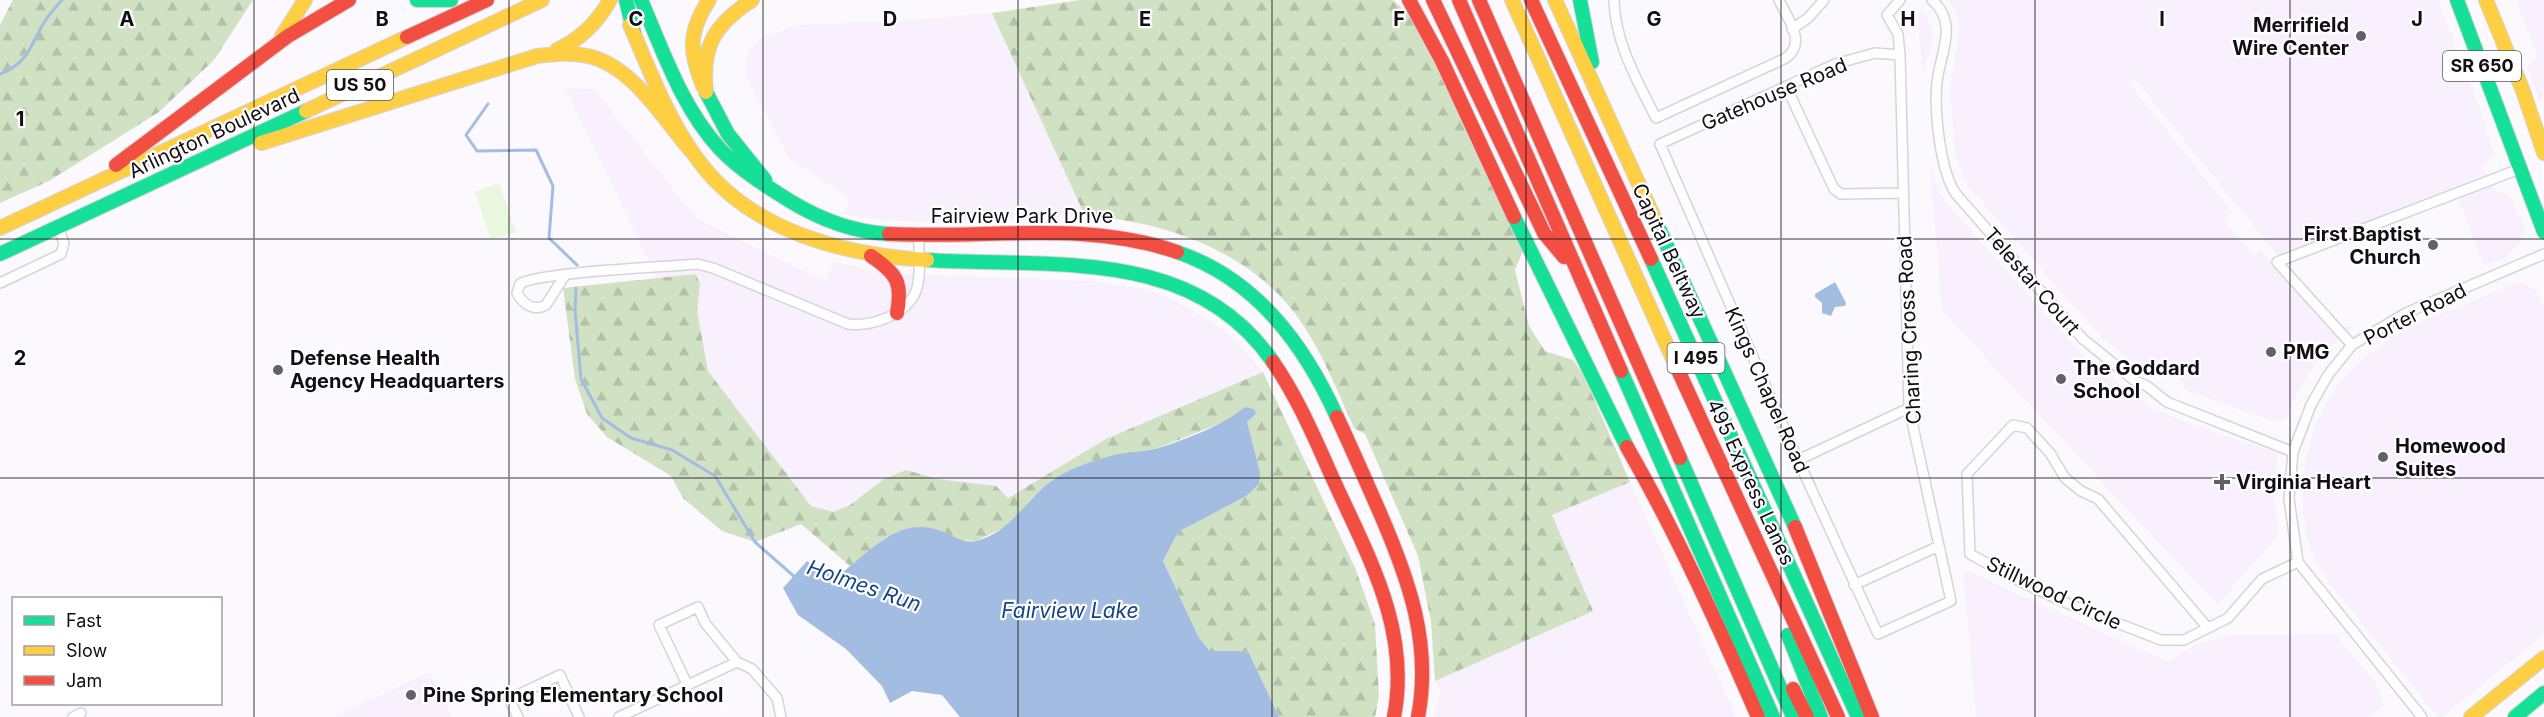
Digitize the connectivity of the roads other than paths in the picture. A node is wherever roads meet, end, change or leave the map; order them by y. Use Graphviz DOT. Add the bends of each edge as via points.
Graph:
graph roads {
  1 [pos="305,0"];
  2 [pos="349,0"];
  3 [pos="417,0"];
  4 [pos="451,0"];
  5 [pos="486,0"];
  6 [pos="542,0"];
  7 [pos="609,0"];
  8 [pos="619,0"];
  9 [pos="626,0"];
  10 [pos="641,0"];
  11 [pos="709,0"];
  12 [pos="752,0"];
  13 [pos="1409,0"];
  14 [pos="1433,0"];
  15 [pos="1459,0"];
  16 [pos="1479,0"];
  17 [pos="1512,0"];
  18 [pos="1531,0"];
  19 [pos="1556,0"];
  20 [pos="1580,0"];
  21 [pos="1614,0"];
  22 [pos="1779,0"];
  23 [pos="1824,0"];
  24 [pos="1900,0"];
  25 [pos="1932,0"];
  26 [pos="2457,0"];
  27 [pos="2486,0"];
  28 [pos="1792,29"];
  29 [pos="634,33"];
  30 [pos="269,50"];
  31 [pos="550,53"];
  32 [pos="1900,55"];
  33 [pos="1786,86"];
  34 [pos="706,92"];
  35 [pos="240,116"];
  36 [pos="1615,132"];
  37 [pos="1660,144"];
  38 [pos="692,152"];
  39 [pos="2544,153"];
  40 [pos="2522,168"];
  41 [pos="179,170"];
  42 [pos="774,191"];
  43 [pos="1903,193"];
  44 [pos="45,207"];
  45 [pos="58,227"];
  46 [pos="0,228"];
  47 [pos="2544,232"];
  48 [pos="919,234"];
  49 [pos="0,242"];
  50 [pos="0,254"];
  51 [pos="866,254"];
  52 [pos="2544,254"];
  53 [pos="918,260"];
  54 [pos="1576,272"];
  55 [pos="565,275"];
  56 [pos="0,284"];
  57 [pos="897,313"];
  58 [pos="2352,345"];
  59 [pos="1910,408"];
  60 [pos="2293,452"];
  61 [pos="1798,460"];
  62 [pos="1725,475"];
  63 [pos="1710,527"];
  64 [pos="1939,546"];
  65 [pos="2298,562"];
  66 [pos="1854,585"];
  67 [pos="2208,628"];
  68 [pos="1878,634"];
  69 [pos="2544,658"];
  70 [pos="737,662"];
  71 [pos="687,684"];
  72 [pos="2544,693"];
  73 [pos="518,717"];
  74 [pos="579,717"];
  75 [pos="620,717"];
  76 [pos="782,717"];
  77 [pos="1394,717"];
  78 [pos="1418,717"];
  79 [pos="1758,717"];
  80 [pos="1773,717"];
  81 [pos="1792,717"];
  82 [pos="1807,717"];
  83 [pos="1821,717"];
  84 [pos="1838,717"];
  85 [pos="1858,717"];
  86 [pos="1872,717"];
  87 [pos="2422,717"];
  88 [pos="2471,717"];
  89 [pos="2515,717"];
  1 -- 30 [label="main road" via="286,32"];
  2 -- 30 [label="main road"];
  3 -- 4 [label="main road"];
  5 -- 35 [label="main road, Arlington Boulevard / US 50"];
  6 -- 41 [label="main road, Arlington Boulevard / US 50"];
  7 -- 31 [label="main road" via="588,32"];
  8 -- 29 [label="main road"];
  9 -- 29 [label="main road"];
  10 -- 42 [label="main road, Fairview Park Drive" via="699,121 727,156"];
  11 -- 34 [label="main road" via="697,18 691,47 691,57"];
  12 -- 34 [label="main road" via="727,17 714,33 705,59"];
  13 -- 79 [label="main road" via="1442,61 1538,270 1622,438 1660,504"];
  14 -- 54 [label="main road" via="1544,233"];
  15 -- 54 [label="main road"];
  16 -- 63 [label="main road, I 495"];
  17 -- 62 [label="main road, 495 Express Lanes / I 495"];
  18 -- 85 [label="main road, Capital Beltway / I 495"];
  19 -- 36 [label="main road"];
  20 -- 36 [label="main road" via="1590,56"];
  21 -- 28 [label="street" via="1618,36 1656,118 1786,58 1797,45"];
  22 -- 28 [label="street"];
  23 -- 28 [label="street"];
  24 -- 32 [label="street" via="1887,15 1898,34"];
  25 -- 60 [label="street, Telestar Court" via="1946,22 1937,92 1943,165 1956,194 2097,352 2167,402"];
  26 -- 40 [label="main road, SR 650"];
  27 -- 39 [label="main road, SR 650"];
  29 -- 38 [label="main road"];
  30 -- 44 [label="main road" via="146,144"];
  31 -- 38 [label="main road" via="595,56 618,68"];
  31 -- 41 [label="main road"];
  32 -- 33 [label="street, Gatehouse Road" via="1875,53 1835,64"];
  32 -- 43 [label="street, Charing Cross Road"];
  33 -- 37 [label="street, Gatehouse Road"];
  33 -- 43 [label="street" via="1834,189 1841,194"];
  34 -- 42 [label="main road" via="728,134"];
  35 -- 44 [label="main road, Arlington Boulevard / US 50"];
  35 -- 49 [label="main road" via="199,148"];
  36 -- 86 [label="main road" via="1785,503"];
  37 -- 61 [label="street, Kings Chapel Road"];
  38 -- 51 [label="main road" via="716,181 763,216 805,238"];
  40 -- 47 [label="main road, SR 650"];
  40 -- 58 [label="street" via="2277,262"];
  41 -- 45 [label="main road, Arlington Boulevard / US 50"];
  42 -- 48 [label="main road, Fairview Park Drive" via="810,212 856,230"];
  43 -- 59 [label="street, Charing Cross Road"];
  44 -- 46 [label="main road, Arlington Boulevard / US 50"];
  45 -- 50 [label="main road, Arlington Boulevard / US 50"];
  45 -- 56 [label="street" via="63,240 61,254"];
  48 -- 53 [label="street"];
  48 -- 78 [label="main road, Fairview Park Drive" via="1078,232 1150,241 1214,268 1266,308 1301,347 1321,380 1402,563 1422,647 1424,668"];
  51 -- 53 [label="main road"];
  51 -- 57 [label="main road" via="894,274 901,292"];
  52 -- 58 [label="street, Porter Road" via="2406,313"];
  53 -- 57 [label="street" via="915,293"];
  53 -- 77 [label="main road" via="1097,266 1140,272 1193,290 1243,327 1267,352 1294,394 1379,578 1398,655"];
  54 -- 80 [label="main road"];
  55 -- 55 [label="street" via="525,280 517,293 526,304 541,308"];
  55 -- 57 [label="street" via="697,264 848,324 862,326"];
  58 -- 60 [label="street, Porter Road" via="2328,375"];
  59 -- 61 [label="street"];
  59 -- 64 [label="street, Charing Cross Road"];
  60 -- 65 [label="street, Porter Road" via="2289,499"];
  61 -- 66 [label="street, Kings Chapel Road"];
  62 -- 83 [label="main road"];
  62 -- 84 [label="main road, 495 Express Lanes / I 495"];
  63 -- 81 [label="main road, I 495"];
  63 -- 82 [label="main road"];
  64 -- 66 [label="street"];
  64 -- 68 [label="street, Charing Cross Road" via="1951,601"];
  65 -- 67 [label="street, Stillwood Circle" via="2262,579 2228,618"];
  65 -- 87 [label="street"];
  66 -- 68 [label="street, Kings Chapel Road"];
  67 -- 67 [label="street, Stillwood Circle" via="2184,640 2161,640 2071,605 1970,554 1967,474 2013,425 2027,428 2050,453 2064,478 2098,499"];
  69 -- 88 [label="main road"];
  70 -- 71 [label="street"];
  70 -- 71 [label="street" via="705,623 698,607 659,625"];
  70 -- 76 [label="street" via="752,669 777,698"];
  71 -- 75 [label="street"];
  72 -- 89 [label="main road"];
  73 -- 74 [label="street" via="509,699 560,675"];
}
